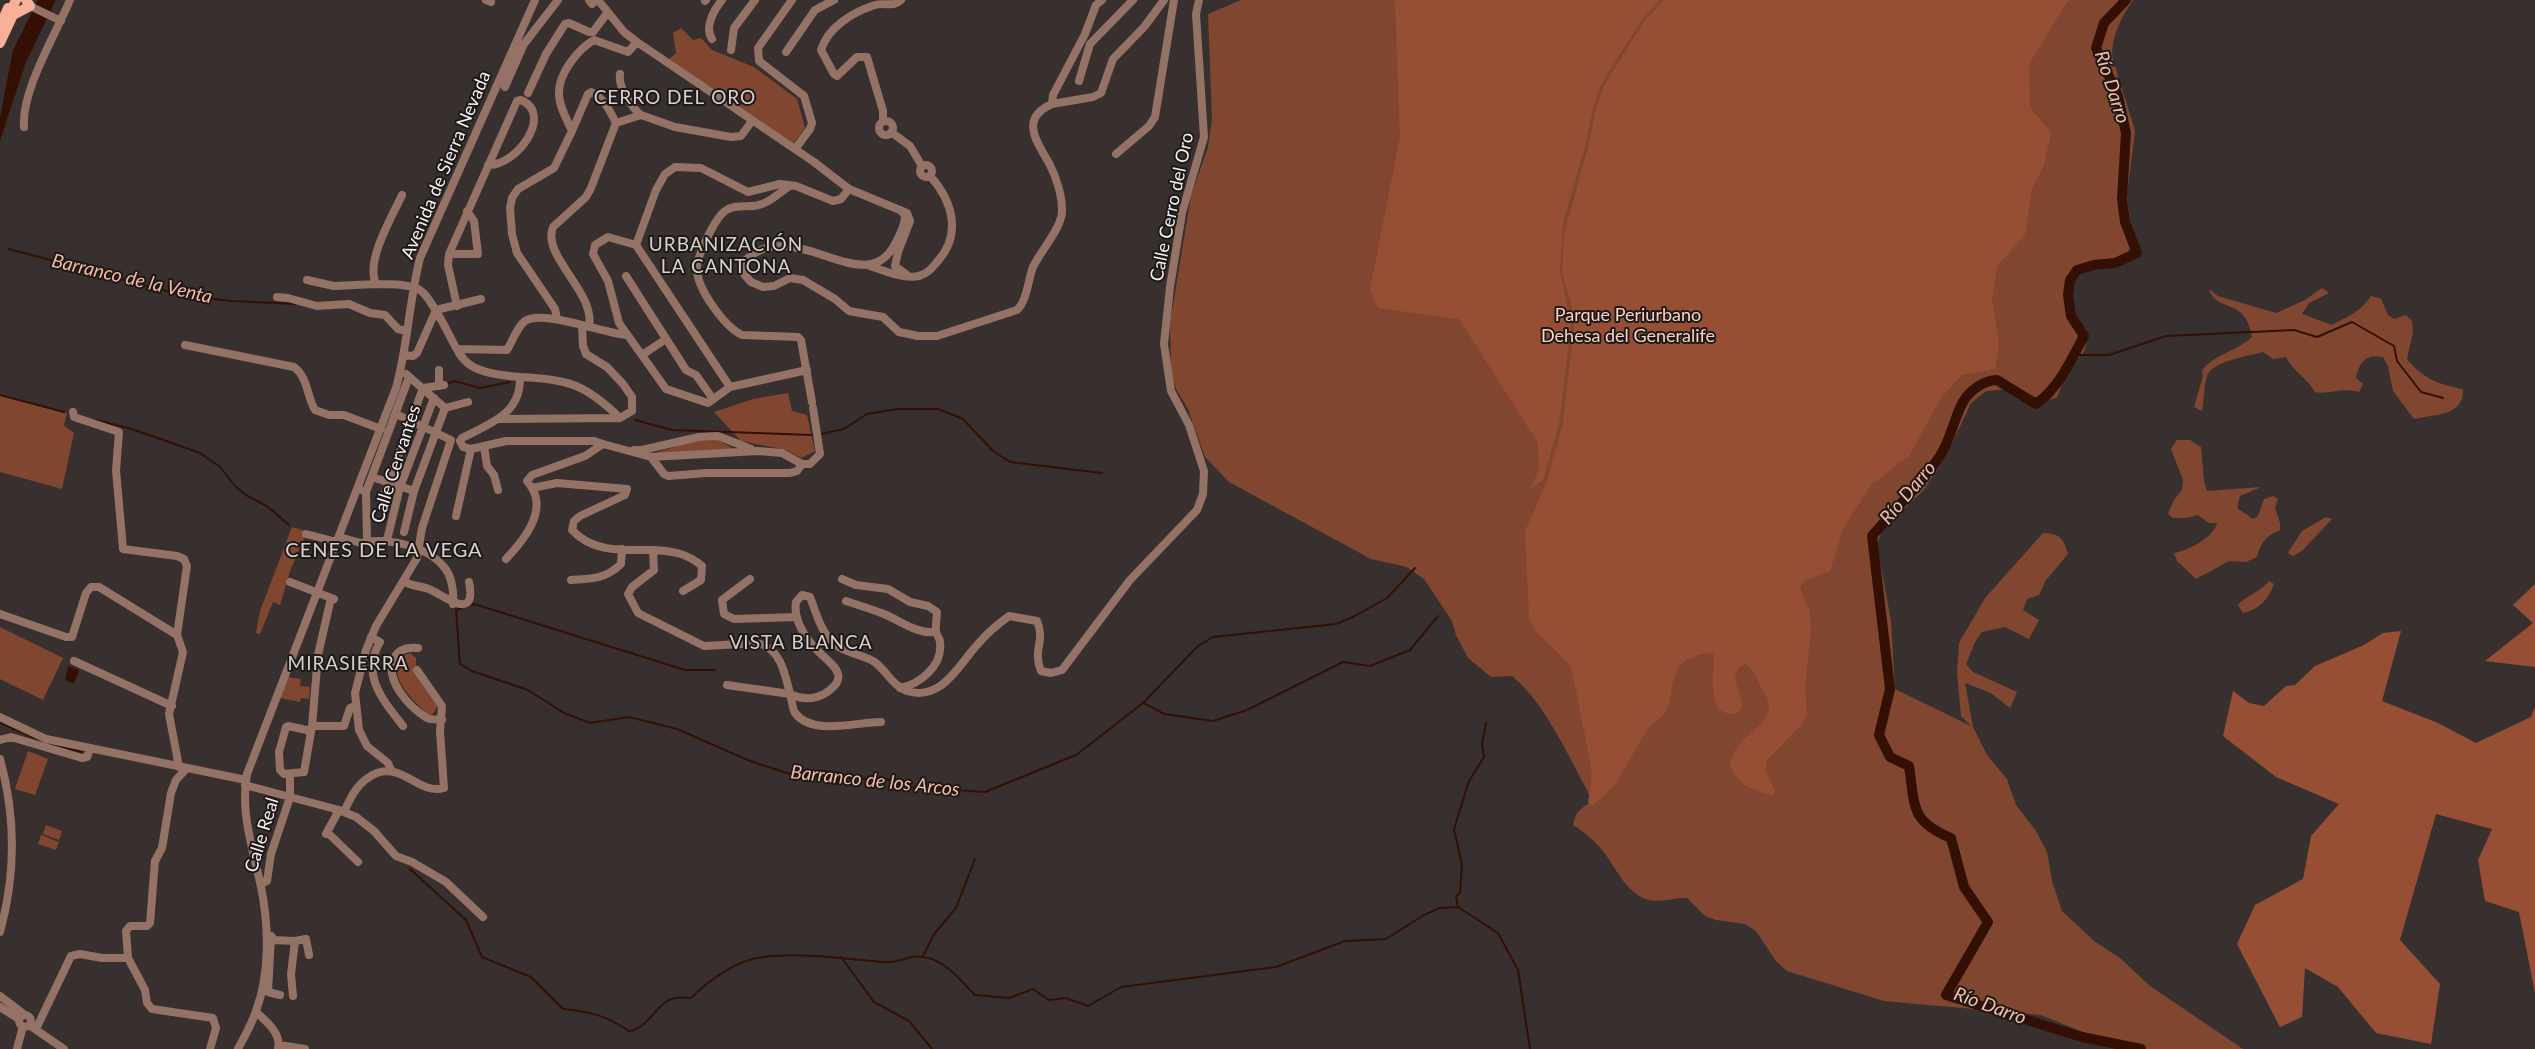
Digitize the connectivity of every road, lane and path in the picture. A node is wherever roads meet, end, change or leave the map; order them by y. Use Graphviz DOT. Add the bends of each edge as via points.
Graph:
graph roads {
  1 [pos="8,0"];
  2 [pos="70,0"];
  3 [pos="535,0"];
  4 [pos="553,0"];
  5 [pos="558,0"];
  6 [pos="589,0"];
  7 [pos="598,0"];
  8 [pos="722,0"];
  9 [pos="755,0"];
  10 [pos="792,0"];
  11 [pos="834,0"];
  12 [pos="902,0"];
  13 [pos="1102,0"];
  14 [pos="1133,0"];
  15 [pos="1164,0"];
  16 [pos="1174,0"];
  17 [pos="1199,0"];
  18 [pos="22,2"];
  19 [pos="880,2"];
  20 [pos="529,12"];
  21 [pos="608,12"];
  22 [pos="0,19"];
  23 [pos="58,19"];
  24 [pos="0,26"];
  25 [pos="0,36"];
  26 [pos="712,39"];
  27 [pos="637,42"];
  28 [pos="0,43"];
  29 [pos="731,50"];
  30 [pos="786,52"];
  31 [pos="1075,54"];
  32 [pos="1086,58"];
  33 [pos="620,74"];
  34 [pos="1079,81"];
  35 [pos="505,87"];
  36 [pos="528,93"];
  37 [pos="1052,104"];
  38 [pos="641,115"];
  39 [pos="752,121"];
  40 [pos="616,123"];
  41 [pos="24,127"];
  42 [pos="572,131"];
  43 [pos="795,149"];
  44 [pos="1116,154"];
  45 [pos="488,165"];
  46 [pos="790,186"];
  47 [pos="849,189"];
  48 [pos="402,195"];
  49 [pos="900,210"];
  50 [pos="467,211"];
  51 [pos="636,244"];
  52 [pos="449,254"];
  53 [pos="884,258"];
  54 [pos="866,265"];
  55 [pos="891,270"];
  56 [pos="626,276"];
  57 [pos="308,280"];
  58 [pos="376,284"];
  59 [pos="413,287"];
  60 [pos="276,297"];
  61 [pos="481,298"];
  62 [pos="457,306"];
  63 [pos="436,310"];
  64 [pos="557,319"];
  65 [pos="585,326"];
  66 [pos="406,332"];
  67 [pos="626,336"];
  68 [pos="666,339"];
  69 [pos="186,345"];
  70 [pos="457,349"];
  71 [pos="404,355"];
  72 [pos="642,355"];
  73 [pos="401,370"];
  74 [pos="439,370"];
  75 [pos="807,370"];
  76 [pos="409,377"];
  77 [pos="520,377"];
  78 [pos="730,387"];
  79 [pos="423,388"];
  80 [pos="434,398"];
  81 [pos="713,399"];
  82 [pos="468,402"];
  83 [pos="445,408"];
  84 [pos="73,412"];
  85 [pos="396,414"];
  86 [pos="620,418"];
  87 [pos="499,419"];
  88 [pos="410,421"];
  89 [pos="422,427"];
  90 [pos="381,429"];
  91 [pos="435,432"];
  92 [pos="484,446"];
  93 [pos="606,446"];
  94 [pos="471,449"];
  95 [pos="758,451"];
  96 [pos="651,457"];
  97 [pos="802,464"];
  98 [pos="372,477"];
  99 [pos="389,483"];
  100 [pos="400,487"];
  101 [pos="358,488"];
  102 [pos="532,488"];
  103 [pos="498,490"];
  104 [pos="366,492"];
  105 [pos="414,492"];
  106 [pos="383,498"];
  107 [pos="456,516"];
  108 [pos="404,532"];
  109 [pos="306,534"];
  110 [pos="338,539"];
  111 [pos="367,540"];
  112 [pos="387,540"];
  113 [pos="622,549"];
  114 [pos="418,550"];
  115 [pos="652,550"];
  116 [pos="506,559"];
  117 [pos="750,579"];
  118 [pos="842,579"];
  119 [pos="571,580"];
  120 [pos="403,581"];
  121 [pos="290,582"];
  122 [pos="469,582"];
  123 [pos="317,592"];
  124 [pos="683,592"];
  125 [pos="846,601"];
  126 [pos="453,604"];
  127 [pos="0,614"];
  128 [pos="797,617"];
  129 [pos="936,632"];
  130 [pos="177,635"];
  131 [pos="371,637"];
  132 [pos="418,648"];
  133 [pos="74,661"];
  134 [pos="417,670"];
  135 [pos="727,684"];
  136 [pos="900,688"];
  137 [pos="790,694"];
  138 [pos="172,706"];
  139 [pos="355,706"];
  140 [pos="0,717"];
  141 [pos="442,720"];
  142 [pos="881,722"];
  143 [pos="403,726"];
  144 [pos="311,728"];
  145 [pos="0,740"];
  146 [pos="90,749"];
  147 [pos="0,759"];
  148 [pos="183,767"];
  149 [pos="391,770"];
  150 [pos="290,774"];
  151 [pos="245,782"];
  152 [pos="290,797"];
  153 [pos="342,811"];
  154 [pos="358,862"];
  155 [pos="261,884"];
  156 [pos="483,917"];
  157 [pos="0,932"];
  158 [pos="269,935"];
  159 [pos="295,941"];
  160 [pos="309,955"];
  161 [pos="128,958"];
  162 [pos="280,995"];
  163 [pos="0,996"];
  164 [pos="293,996"];
  165 [pos="0,1007"];
  166 [pos="256,1012"];
  167 [pos="27,1023"];
  168 [pos="278,1047"];
  169 [pos="17,1049"];
  170 [pos="64,1049"];
  171 [pos="210,1049"];
  172 [pos="238,1049"];
  173 [pos="305,1049"];
  1 -- 22 [label="main road"];
  2 -- 23 [label="street"];
  3 -- 20 [label="street, Avenida de Sierra Nevada"];
  4 -- 20 [label="street" via="542,13"];
  5 -- 35 [label="street" via="524,44"];
  6 -- 7 [label="street" via="592,4"];
  7 -- 21 [label="street"];
  8 -- 26 [label="street" via="712,13"];
  9 -- 29 [label="street" via="734,28"];
  10 -- 43 [label="street" via="758,48 759,61 804,96 812,123"];
  11 -- 30 [label="street" via="815,10"];
  12 -- 19 [label="street" via="892,5"];
  13 -- 31 [label="street" via="1096,5"];
  14 -- 32 [label="street" via="1090,44"];
  15 -- 37 [label="street" via="1144,27 1113,59 1102,93"];
  16 -- 44 [label="street" via="1154,118"];
  17 -- 136 [label="street, Calle Cerro del Oro" via="1196,14 1204,137 1182,214 1164,344 1171,391 1185,417 1204,471 1202,501 1130,580 1062,670 1041,671 1036,660 1042,632 1037,621 1009,616 976,645 952,678 937,688 922,692"];
  18 -- 23 [label="street"];
  18 -- 24 [label="main road" via="11,1"];
  18 -- 25 [label="main road"];
  18 -- 28 [label="main road" via="12,15"];
  19 -- 55 [label="street" via="839,23 821,50 837,76 857,57 867,57 883,111 883,121 879,126 881,133 891,132 910,146 922,166 921,176 930,176 937,183 954,224 948,248 928,272 921,276"];
  20 -- 59 [label="street, Avenida de Sierra Nevada" via="420,258"];
  21 -- 27 [label="street"];
  21 -- 36 [label="street" via="593,32 566,24 546,54"];
  23 -- 41 [label="street" via="23,114"];
  27 -- 39 [label="street"];
  27 -- 42 [label="street" via="628,52 594,40 575,56 559,86 559,96"];
  31 -- 32 [label="street"];
  31 -- 37 [label="street" via="1053,95"];
  32 -- 34 [label="street"];
  33 -- 38 [label="street" via="622,86"];
  37 -- 54 [label="street" via="1039,114 1033,130 1054,174 1062,213 1033,269 1017,310 937,336 918,336 900,332 882,317 849,311 827,293 803,280 790,278 763,288 744,274 742,264 761,250 784,244 840,261"];
  38 -- 39 [label="street" via="675,127 731,136 741,136"];
  38 -- 40 [label="street"];
  39 -- 43 [label="street"];
  40 -- 42 [label="street" via="597,94 591,92"];
  40 -- 65 [label="street" via="586,197 550,233 555,252 581,291 590,320"];
  42 -- 64 [label="street" via="554,168 518,188 510,208 517,253 555,309"];
  43 -- 47 [label="street"];
  45 -- 45 [label="street" via="504,161 524,147 534,124 531,106 527,102 517,101"];
  45 -- 50 [label="street"];
  46 -- 47 [label="street" via="832,201 842,199"];
  46 -- 51 [label="street" via="780,184 748,192 701,168 675,167 665,174 656,190"];
  46 -- 75 [label="street" via="763,204 736,206 720,215 697,267 699,283 727,326 742,335 798,337"];
  47 -- 49 [label="street"];
  48 -- 58 [label="street" via="374,262"];
  49 -- 53 [label="street" via="905,215 902,230 891,252"];
  49 -- 55 [label="street" via="907,213 910,221"];
  50 -- 52 [label="street"];
  50 -- 52 [label="street" via="474,221 478,254"];
  51 -- 67 [label="street" via="608,237 595,246 593,254 608,281"];
  51 -- 78 [label="street"];
  52 -- 62 [label="street" via="448,265"];
  53 -- 54 [label="street" via="876,264"];
  53 -- 55 [label="street" via="885,267"];
  54 -- 55 [label="street"];
  56 -- 68 [label="street"];
  57 -- 58 [label="street" via="334,286"];
  58 -- 59 [label="street"];
  59 -- 63 [label="street" via="425,295"];
  59 -- 66 [label="street, Avenida de Sierra Nevada"];
  60 -- 66 [label="street" via="317,306 349,304 385,315 398,329"];
  61 -- 62 [label="street"];
  62 -- 63 [label="street"];
  63 -- 70 [label="street"];
  63 -- 71 [label="street" via="417,353"];
  64 -- 65 [label="street"];
  64 -- 70 [label="street" via="533,316 524,322 507,350"];
  65 -- 67 [label="street"];
  65 -- 86 [label="street" via="583,346 586,354 607,367 632,397 632,411"];
  66 -- 71 [label="street, Avenida de Sierra Nevada"];
  67 -- 72 [label="street"];
  68 -- 72 [label="street"];
  68 -- 81 [label="street" via="686,370 696,375"];
  69 -- 90 [label="street" via="294,367 309,390 315,410 329,416 344,415"];
  70 -- 77 [label="street" via="466,364 476,370"];
  71 -- 73 [label="street, Avenida de Sierra Nevada"];
  72 -- 81 [label="street" via="666,389 708,403"];
  73 -- 76 [label="street"];
  73 -- 90 [label="street, Avenida de Sierra Nevada"];
  74 -- 79 [label="street" via="441,386"];
  75 -- 78 [label="street"];
  75 -- 97 [label="street" via="820,454 810,464"];
  76 -- 79 [label="street"];
  76 -- 85 [label="street"];
  77 -- 86 [label="street" via="571,382 593,395"];
  77 -- 87 [label="street" via="520,392 514,404"];
  78 -- 81 [label="street"];
  79 -- 80 [label="street"];
  79 -- 88 [label="street"];
  80 -- 83 [label="street"];
  80 -- 89 [label="street, Calle Cervantes"];
  82 -- 83 [label="street"];
  83 -- 91 [label="street"];
  84 -- 130 [label="street" via="74,417 119,432 116,483 121,505 122,549 184,559 187,566"];
  85 -- 88 [label="street"];
  85 -- 98 [label="street"];
  86 -- 87 [label="street"];
  87 -- 94 [label="street" via="462,438 463,447"];
  88 -- 89 [label="street"];
  88 -- 99 [label="street"];
  89 -- 91 [label="street"];
  89 -- 100 [label="street, Calle Cervantes"];
  90 -- 101 [label="street, Avenida de Sierra Nevada"];
  91 -- 105 [label="street"];
  91 -- 114 [label="street" via="449,437 451,443 422,528"];
  92 -- 93 [label="street" via="506,441 594,441"];
  92 -- 94 [label="street"];
  92 -- 103 [label="street" via="487,466 494,474"];
  93 -- 95 [label="street" via="642,450 718,436"];
  93 -- 96 [label="street"];
  93 -- 102 [label="street" via="532,475 527,481"];
  94 -- 107 [label="street"];
  95 -- 96 [label="street"];
  95 -- 97 [label="street" via="782,454"];
  96 -- 97 [label="street" via="668,476 790,474"];
  98 -- 99 [label="street"];
  98 -- 104 [label="street"];
  99 -- 100 [label="street"];
  99 -- 106 [label="street"];
  100 -- 105 [label="street"];
  100 -- 112 [label="street, Calle Cervantes"];
  101 -- 104 [label="street"];
  101 -- 110 [label="street, Avenida de Sierra Nevada"];
  102 -- 113 [label="street" via="557,483 627,489 625,495 580,516 574,521 572,530 589,545"];
  102 -- 116 [label="street" via="536,506 530,531"];
  104 -- 111 [label="street"];
  105 -- 108 [label="street"];
  109 -- 110 [label="street"];
  110 -- 111 [label="street" via="361,543"];
  110 -- 123 [label="street, Avenida de Sierra Nevada"];
  111 -- 112 [label="street"];
  112 -- 114 [label="street"];
  113 -- 115 [label="street"];
  113 -- 119 [label="street" via="620,564 608,574"];
  114 -- 120 [label="street" via="417,558"];
  114 -- 126 [label="street" via="444,566 450,578"];
  115 -- 124 [label="street" via="691,556 702,566 701,580"];
  115 -- 137 [label="street" via="654,570 628,594 638,613 704,646 758,643 767,646 775,652 784,669"];
  117 -- 128 [label="street" via="722,600 724,614 734,619"];
  118 -- 129 [label="street" via="856,585 888,589 910,602 928,606 937,612"];
  120 -- 126 [label="street" via="439,594"];
  120 -- 131 [label="street"];
  121 -- 123 [label="street"];
  122 -- 126 [label="street" via="472,595 469,601"];
  123 -- 144 [label="street" via="332,598 318,655"];
  123 -- 151 [label="street, Avenida de Sierra Nevada"];
  125 -- 129 [label="street" via="884,614 908,627"];
  127 -- 130 [label="street" via="72,637 86,593 91,587 99,587"];
  128 -- 136 [label="street" via="796,602 802,595 810,597 825,632 834,644 883,668"];
  128 -- 137 [label="street" via="807,638 833,663 838,674 836,684 817,698"];
  129 -- 136 [label="street" via="940,642 937,659 927,676"];
  130 -- 138 [label="street" via="183,652"];
  131 -- 139 [label="street" via="355,693"];
  131 -- 143 [label="street" via="380,642 372,661 372,679"];
  132 -- 141 [label="street" via="396,654 390,668 392,677 409,703 429,719"];
  133 -- 138 [label="street"];
  134 -- 141 [label="street" via="442,706"];
  135 -- 137 [label="street"];
  137 -- 142 [label="street" via="795,712 806,722 821,727"];
  138 -- 148 [label="street" via="169,714"];
  139 -- 144 [label="street" via="350,708 344,726"];
  139 -- 149 [label="street" via="359,730 367,746 388,763"];
  140 -- 146 [label="street" via="46,739"];
  141 -- 149 [label="street" via="444,788 429,788"];
  144 -- 150 [label="street" via="304,772"];
  144 -- 150 [label="street" via="288,726 279,752 279,763 280,770"];
  145 -- 146 [label="street" via="11,738 82,758"];
  146 -- 148 [label="street"];
  147 -- 157 [label="street" via="8,794 12,846 11,875"];
  148 -- 151 [label="street"];
  148 -- 161 [label="street" via="171,793 166,831 155,862 150,924 130,926 126,931"];
  149 -- 153 [label="street" via="363,781"];
  150 -- 152 [label="street, Calle Real"];
  151 -- 152 [label="street"];
  151 -- 155 [label="street, Avenida de Sierra Nevada" via="244,812"];
  152 -- 153 [label="street"];
  152 -- 155 [label="street, Calle Real" via="274,845 267,880"];
  153 -- 154 [label="street" via="326,833"];
  153 -- 156 [label="street" via="374,831 396,856 446,882"];
  155 -- 158 [label="street, Avenida de Sierra Nevada"];
  158 -- 159 [label="street" via="274,940"];
  158 -- 162 [label="street" via="268,992"];
  158 -- 166 [label="street, Avenida de Sierra Nevada"];
  159 -- 160 [label="street" via="306,939"];
  159 -- 164 [label="street" via="291,974"];
  161 -- 167 [label="street" via="71,956"];
  161 -- 171 [label="street" via="152,1008 213,1018 216,1028"];
  163 -- 167 [label="street"];
  165 -- 167 [label="street"];
  166 -- 168 [label="street" via="272,1027"];
  166 -- 172 [label="street, Avenida de Sierra Nevada"];
  167 -- 169 [label="street"];
  167 -- 170 [label="street"];
  168 -- 173 [label="street"];
}
